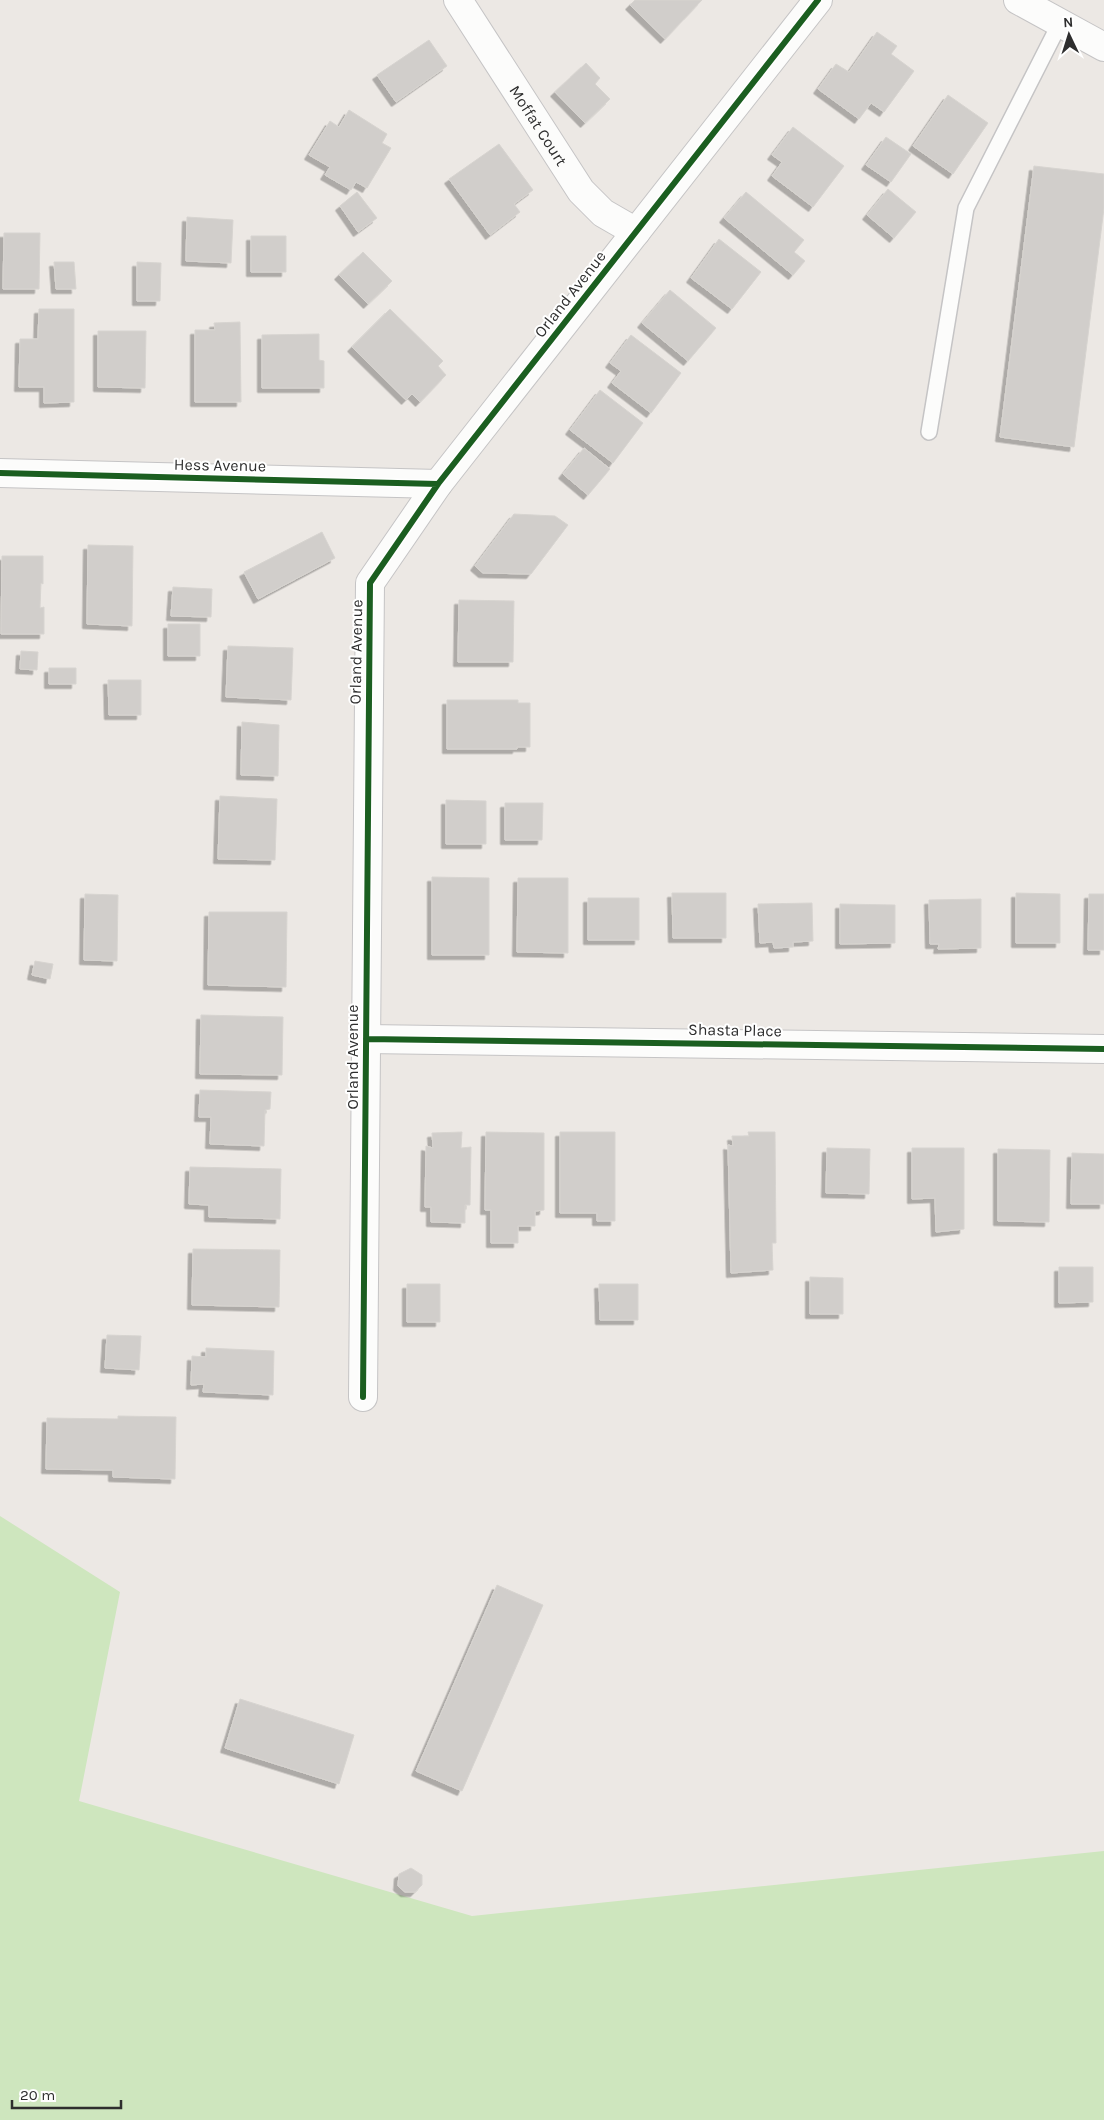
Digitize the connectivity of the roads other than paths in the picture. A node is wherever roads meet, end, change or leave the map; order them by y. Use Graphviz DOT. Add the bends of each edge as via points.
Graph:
graph roads {
  1 [pos="458,0"];
  2 [pos="818,0"];
  3 [pos="1018,0"];
  4 [pos="1060,23"];
  5 [pos="1104,47"];
  6 [pos="636,232"];
  7 [pos="929,432"];
  8 [pos="0,473"];
  9 [pos="438,484"];
  10 [pos="366,1039"];
  11 [pos="1104,1049"];
  12 [pos="363,1397"];
  1 -- 6 [label="street, Moffat Court" via="581,191 603,213"];
  2 -- 6 [label="street, Orland Avenue"];
  3 -- 4 [label="street"];
  4 -- 5 [label="street"];
  4 -- 7 [label="lane" via="966,208"];
  6 -- 9 [label="street, Orland Avenue"];
  8 -- 9 [label="street, Hess Avenue"];
  9 -- 10 [label="street, Orland Avenue" via="370,583"];
  10 -- 11 [label="street, Shasta Place"];
  10 -- 12 [label="street, Orland Avenue"];
}
